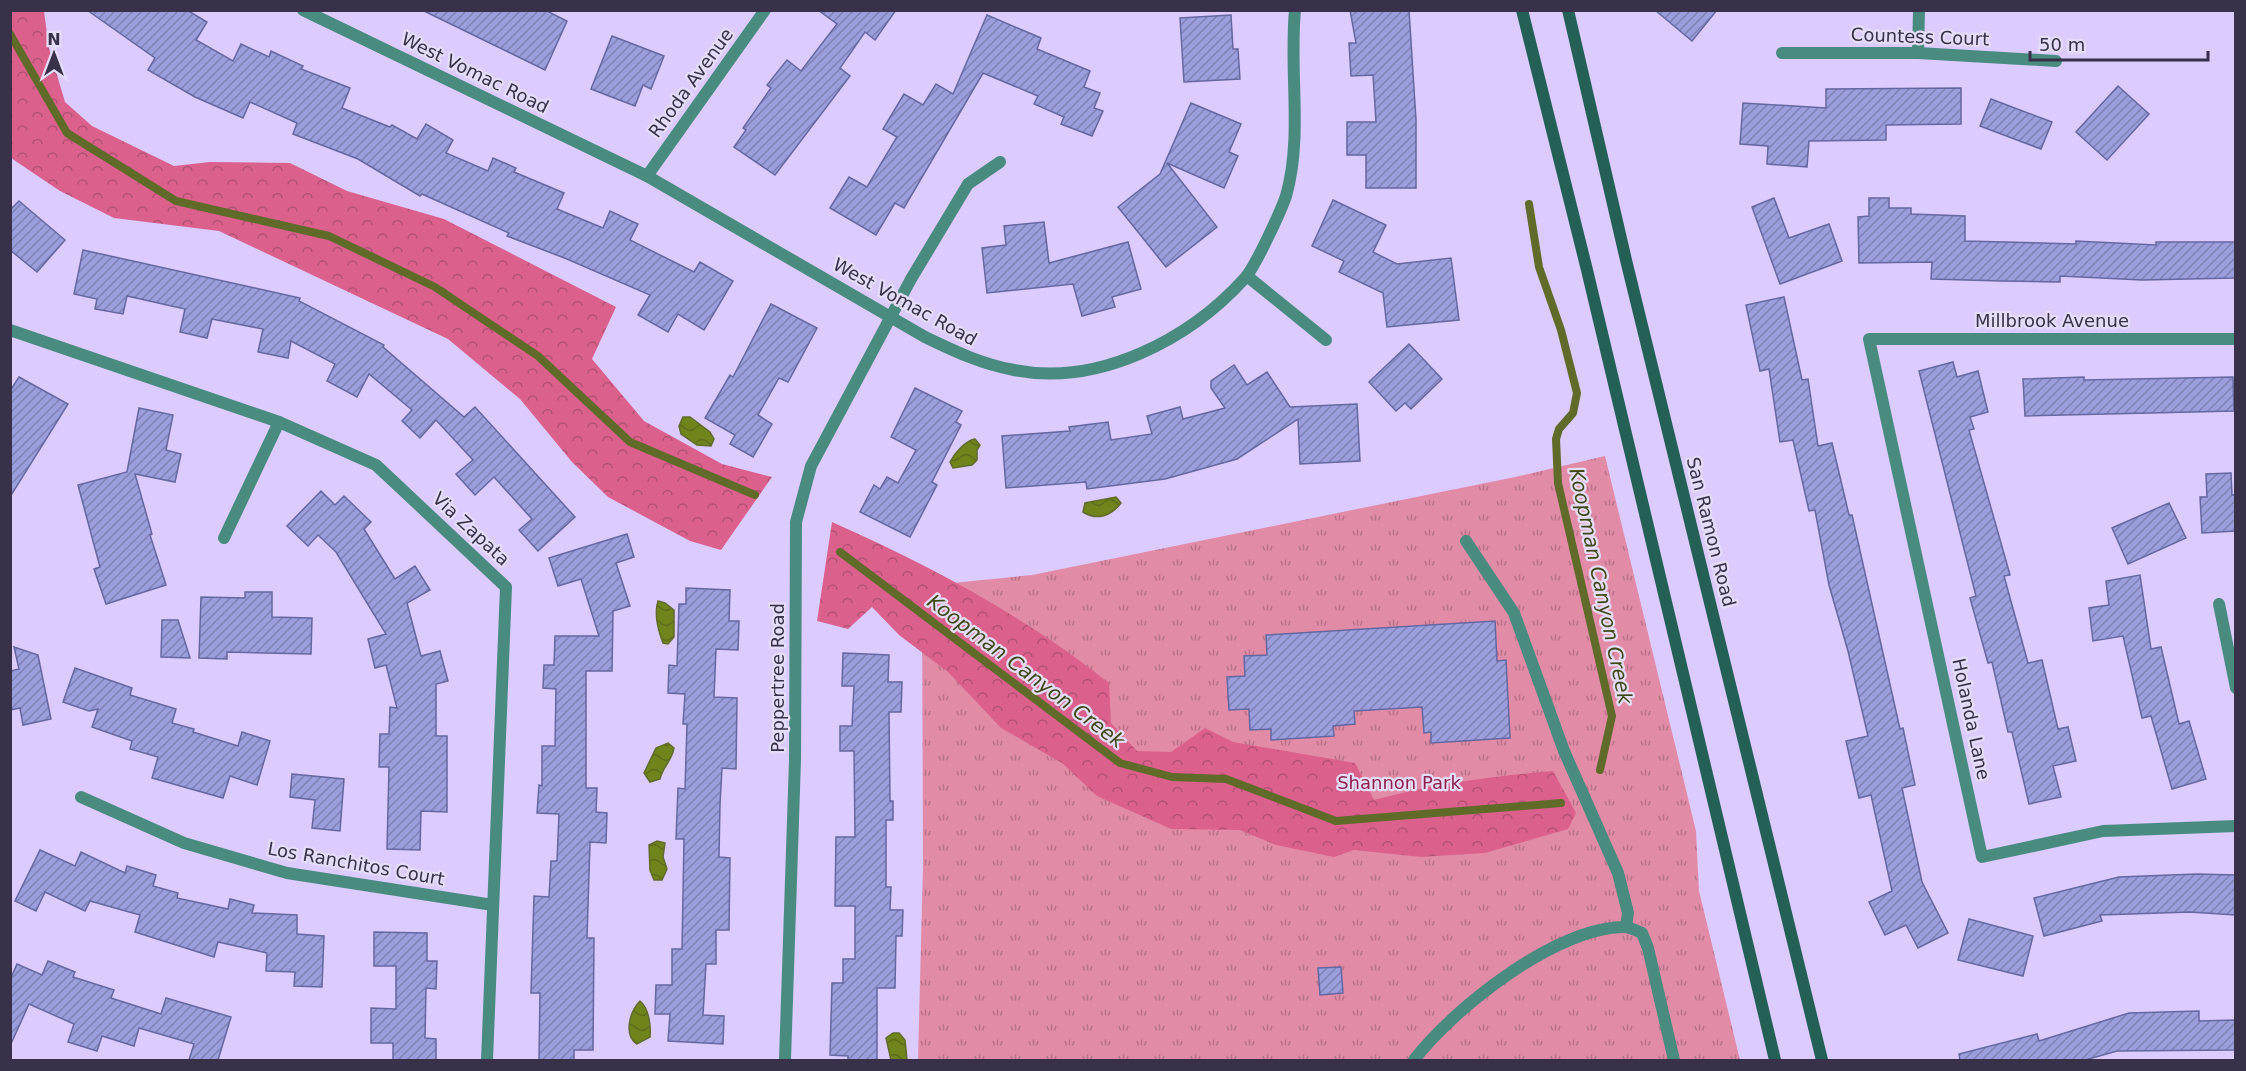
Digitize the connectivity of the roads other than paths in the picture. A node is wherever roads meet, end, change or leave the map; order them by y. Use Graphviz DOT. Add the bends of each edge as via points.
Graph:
graph roads {
  1 [pos="303,10"];
  2 [pos="765,10"];
  3 [pos="1295,10"];
  4 [pos="1522,10"];
  5 [pos="1568,10"];
  6 [pos="1918,10"];
  7 [pos="1782,53"];
  8 [pos="1918,53"];
  9 [pos="2056,61"];
  10 [pos="1000,162"];
  11 [pos="647,177"];
  12 [pos="1247,276"];
  13 [pos="890,316"];
  14 [pos="10,330"];
  15 [pos="1869,339"];
  16 [pos="2235,339"];
  17 [pos="1326,340"];
  18 [pos="279,422"];
  19 [pos="224,538"];
  20 [pos="1466,541"];
  21 [pos="2219,604"];
  22 [pos="2235,688"];
  23 [pos="81,797"];
  24 [pos="2235,826"];
  25 [pos="492,905"];
  26 [pos="1626,927"];
  27 [pos="487,1060"];
  28 [pos="785,1060"];
  29 [pos="1414,1060"];
  30 [pos="1674,1060"];
  31 [pos="1775,1060"];
  32 [pos="1822,1060"];
  1 -- 11 [label="street, West Vomac Road"];
  2 -- 11 [label="street, Rhoda Avenue"];
  3 -- 12 [label="street, West Vomac Road" via="1294,141 1286,197"];
  4 -- 31 [label="main road"];
  5 -- 32 [label="main road, San Ramon Road"];
  6 -- 8 [label="street"];
  7 -- 8 [label="street, Countess Court"];
  8 -- 9 [label="street, Countess Court"];
  10 -- 13 [label="street, Peppertree Road" via="968,184"];
  11 -- 13 [label="street, West Vomac Road"];
  12 -- 13 [label="street, West Vomac Road" via="1167,342 1117,362 1068,373 1016,371 970,359"];
  12 -- 17 [label="street"];
  13 -- 28 [label="street, Peppertree Road" via="811,466 796,522 795,760"];
  14 -- 18 [label="street, Via Zapata"];
  15 -- 16 [label="street, Millbrook Avenue"];
  15 -- 24 [label="street, Holanda Lane" via="1982,857 2103,831"];
  18 -- 19 [label="street"];
  18 -- 25 [label="street, Via Zapata" via="376,465 506,587"];
  20 -- 26 [label="street" via="1514,613 1564,751 1618,873 1628,913"];
  21 -- 22 [label="street"];
  23 -- 25 [label="street, Los Ranchitos Court" via="184,843 286,873"];
  25 -- 27 [label="street, Via Zapata"];
  26 -- 29 [label="street" via="1563,944 1506,974 1427,1043"];
  26 -- 30 [label="street" via="1642,933 1648,948"];
}
